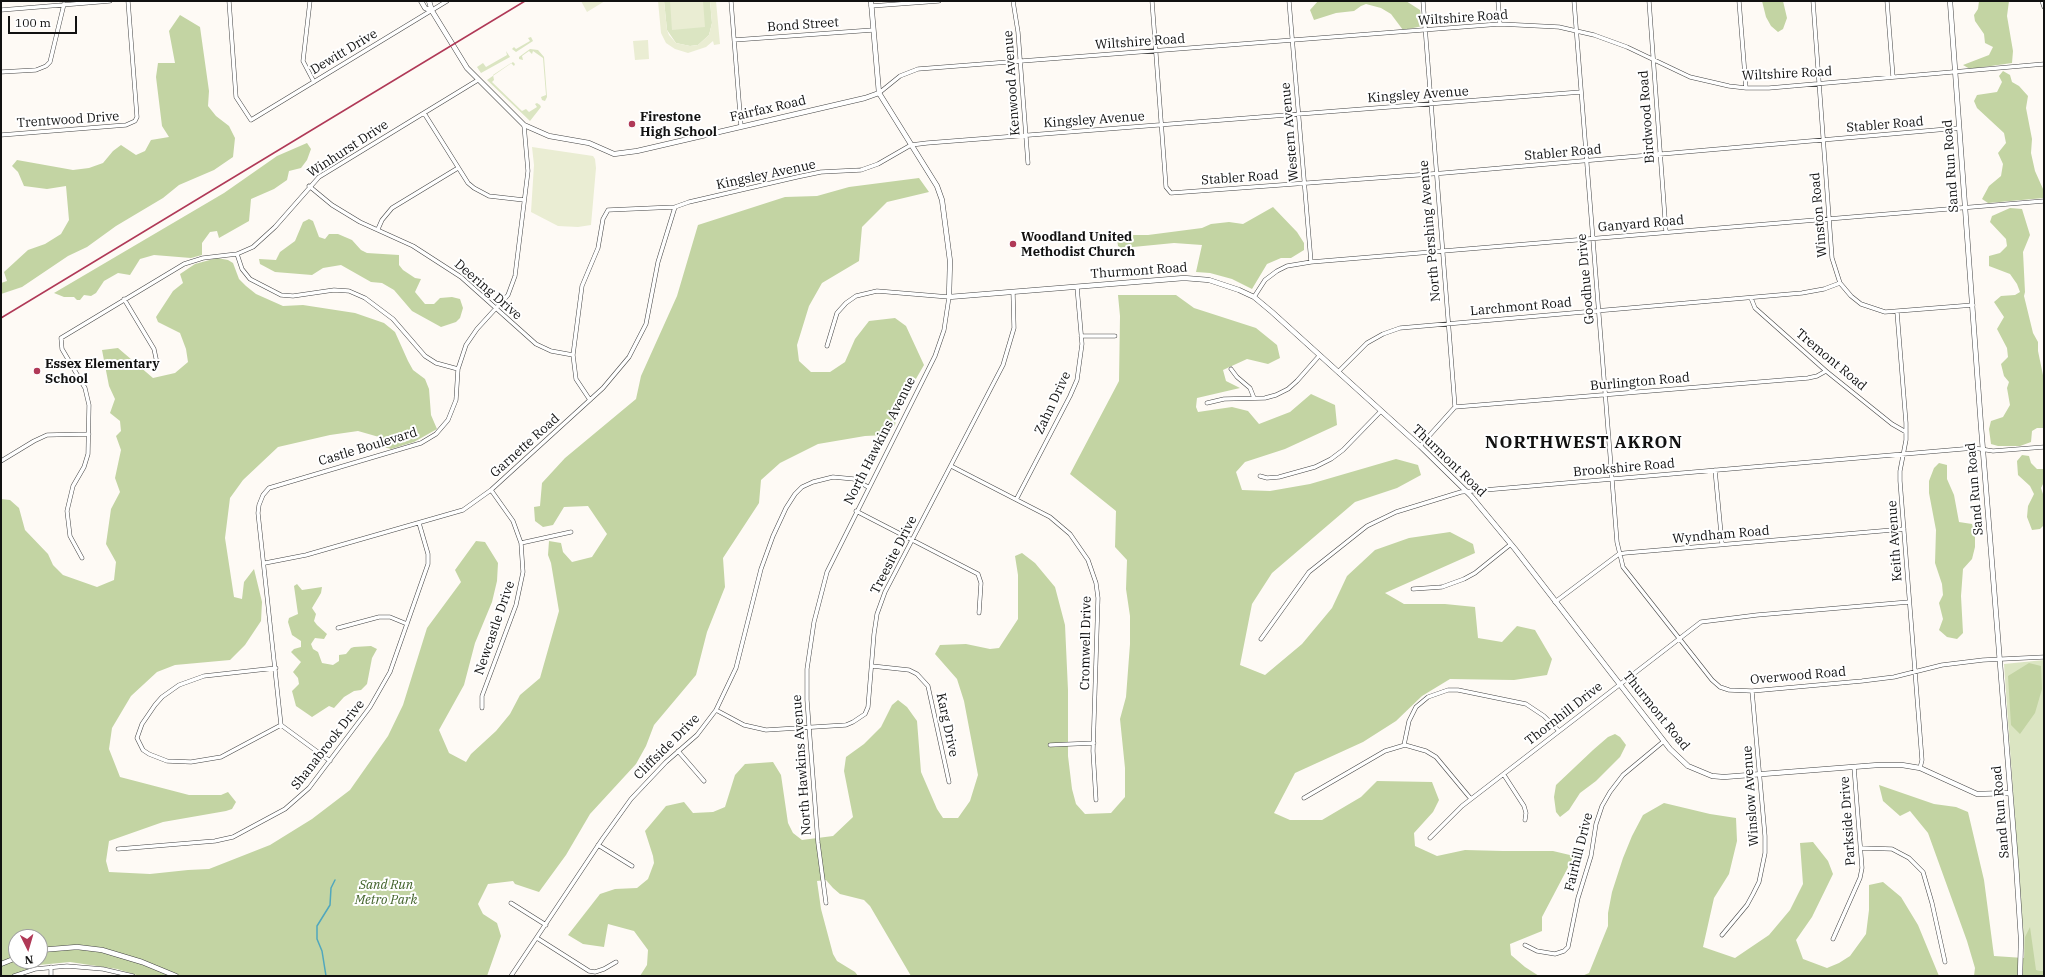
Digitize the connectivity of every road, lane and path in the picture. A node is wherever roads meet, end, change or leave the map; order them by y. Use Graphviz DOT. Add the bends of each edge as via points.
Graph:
graph roads {
  1 [pos="110,1"];
  2 [pos="128,1"];
  3 [pos="229,1"];
  4 [pos="310,1"];
  5 [pos="421,1"];
  6 [pos="429,1"];
  7 [pos="448,1"];
  8 [pos="731,1"];
  9 [pos="939,1"];
  10 [pos="1013,1"];
  11 [pos="1152,1"];
  12 [pos="1289,1"];
  13 [pos="1423,1"];
  14 [pos="1498,1"];
  15 [pos="1574,1"];
  16 [pos="1648,1"];
  17 [pos="1739,1"];
  18 [pos="1813,1"];
  19 [pos="1887,1"];
  20 [pos="1950,1"];
  21 [pos="2042,1"];
  22 [pos="64,4"];
  23 [pos="871,4"];
  24 [pos="2044,8"];
  25 [pos="1,10"];
  26 [pos="432,10"];
  27 [pos="1500,24"];
  28 [pos="873,30"];
  29 [pos="1577,30"];
  30 [pos="1425,31"];
  31 [pos="734,40"];
  32 [pos="1292,41"];
  33 [pos="1156,51"];
  34 [pos="1653,60"];
  35 [pos="1020,62"];
  36 [pos="2044,64"];
  37 [pos="1,72"];
  38 [pos="1955,72"];
  39 [pos="1893,77"];
  40 [pos="478,80"];
  41 [pos="314,82"];
  42 [pos="1819,83"];
  43 [pos="1746,88"];
  44 [pos="1581,92"];
  45 [pos="879,93"];
  46 [pos="1431,104"];
  47 [pos="424,113"];
  48 [pos="1299,114"];
  49 [pos="524,125"];
  50 [pos="1161,125"];
  51 [pos="741,126"];
  52 [pos="1960,128"];
  53 [pos="1,135"];
  54 [pos="1026,135"];
  55 [pos="1823,140"];
  56 [pos="911,145"];
  57 [pos="1660,155"];
  58 [pos="1586,160"];
  59 [pos="1028,163"];
  60 [pos="458,168"];
  61 [pos="1436,174"];
  62 [pos="1305,183"];
  63 [pos="309,186"];
  64 [pos="524,200"];
  65 [pos="2044,201"];
  66 [pos="675,207"];
  67 [pos="1965,207"];
  68 [pos="1829,219"];
  69 [pos="378,229"];
  70 [pos="1666,232"];
  71 [pos="1592,239"];
  72 [pos="1442,251"];
  73 [pos="237,254"];
  74 [pos="1311,262"];
  75 [pos="1840,283"];
  76 [pos="1077,287"];
  77 [pos="1013,292"];
  78 [pos="949,297"];
  79 [pos="1254,297"];
  80 [pos="1751,298"];
  81 [pos="124,299"];
  82 [pos="1972,305"];
  83 [pos="496,308"];
  84 [pos="1598,311"];
  85 [pos="1897,312"];
  86 [pos="1448,324"];
  87 [pos="1081,336"];
  88 [pos="1116,336"];
  89 [pos="827,346"];
  90 [pos="573,355"];
  91 [pos="1319,356"];
  92 [pos="157,363"];
  93 [pos="458,369"];
  94 [pos="1231,369"];
  95 [pos="1826,371"];
  96 [pos="1338,372"];
  97 [pos="1606,396"];
  98 [pos="1254,398"];
  99 [pos="590,400"];
  100 [pos="1207,403"];
  101 [pos="1455,408"];
  102 [pos="1381,411"];
  103 [pos="1906,432"];
  104 [pos="89,434"];
  105 [pos="1420,446"];
  106 [pos="2044,447"];
  107 [pos="1983,450"];
  108 [pos="1903,454"];
  109 [pos="1,461"];
  110 [pos="951,466"];
  111 [pos="1715,470"];
  112 [pos="1260,476"];
  113 [pos="1612,479"];
  114 [pos="868,487"];
  115 [pos="491,490"];
  116 [pos="1466,491"];
  117 [pos="1017,498"];
  118 [pos="856,511"];
  119 [pos="419,523"];
  120 [pos="1904,529"];
  121 [pos="571,532"];
  122 [pos="913,539"];
  123 [pos="521,543"];
  124 [pos="1511,544"];
  125 [pos="1722,544"];
  126 [pos="1619,554"];
  127 [pos="82,558"];
  128 [pos="265,563"];
  129 [pos="1413,589"];
  130 [pos="1555,602"];
  131 [pos="1910,602"];
  132 [pos="979,613"];
  133 [pos="407,624"];
  134 [pos="338,628"];
  135 [pos="1679,638"];
  136 [pos="1261,639"];
  137 [pos="2044,657"];
  138 [pos="2000,660"];
  139 [pos="872,666"];
  140 [pos="276,668"];
  141 [pos="1915,671"];
  142 [pos="1619,684"];
  143 [pos="1752,691"];
  144 [pos="482,708"];
  145 [pos="716,710"];
  146 [pos="281,725"];
  147 [pos="809,728"];
  148 [pos="1558,731"];
  149 [pos="1664,741"];
  150 [pos="1094,743"];
  151 [pos="1050,745"];
  152 [pos="1404,745"];
  153 [pos="678,751"];
  154 [pos="330,761"];
  155 [pos="1854,767"];
  156 [pos="1920,768"];
  157 [pos="1504,775"];
  158 [pos="1760,776"];
  159 [pos="704,781"];
  160 [pos="949,782"];
  161 [pos="2010,793"];
  162 [pos="1304,798"];
  163 [pos="1471,799"];
  164 [pos="1096,800"];
  165 [pos="1525,820"];
  166 [pos="1430,838"];
  167 [pos="598,845"];
  168 [pos="1862,848"];
  169 [pos="118,849"];
  170 [pos="632,866"];
  171 [pos="512,903"];
  172 [pos="826,903"];
  173 [pos="546,925"];
  174 [pos="1722,935"];
  175 [pos="537,938"];
  176 [pos="1833,939"];
  177 [pos="1525,945"];
  178 [pos="48,949"];
  179 [pos="616,962"];
  180 [pos="1944,962"];
  181 [pos="51,967"];
  182 [pos="127,975"];
  183 [pos="14,976"];
  184 [pos="52,976"];
  185 [pos="134,976"];
  186 [pos="176,976"];
  187 [pos="511,976"];
  188 [pos="2020,976"];
  1 -- 22 [label="street"];
  2 -- 53 [label="street, Trentwood Drive" via="137,117 135,122 126,125"];
  3 -- 41 [label="street, Dewitt Drive" via="236,97 252,120"];
  4 -- 41 [label="street" via="303,61"];
  5 -- 26 [label="street" via="425,8"];
  6 -- 26 [label="street"];
  7 -- 26 [label="street, Dewitt Drive"];
  8 -- 31 [label="street"];
  9 -- 23 [label="street"];
  10 -- 35 [label="street, Kenwood Avenue"];
  11 -- 33 [label="street"];
  12 -- 32 [label="street, Western Avenue"];
  13 -- 30 [label="street, North Pershing Avenue"];
  14 -- 27 [label="street"];
  15 -- 29 [label="street, Goodhue Drive"];
  16 -- 34 [label="street, Birdwood Road"];
  17 -- 43 [label="street"];
  18 -- 42 [label="street, Winston Road"];
  19 -- 39 [label="street"];
  20 -- 38 [label="street, Sand Run Road"];
  21 -- 24 [label="street"];
  22 -- 25 [label="street"];
  22 -- 37 [label="street" via="50,62 36,70"];
  23 -- 28 [label="street, North Hawkins Avenue"];
  26 -- 40 [label="street" via="467,68"];
  26 -- 41 [label="street, Dewitt Drive"];
  27 -- 29 [label="street, Wiltshire Road" via="1542,25"];
  27 -- 30 [label="street, Wiltshire Road"];
  28 -- 31 [label="street, Bond Street"];
  28 -- 45 [label="street, North Hawkins Avenue"];
  29 -- 34 [label="street, Wiltshire Road" via="1608,40"];
  29 -- 44 [label="street, Goodhue Drive"];
  30 -- 32 [label="street, Wiltshire Road"];
  30 -- 46 [label="street, North Pershing Avenue"];
  31 -- 51 [label="street"];
  32 -- 33 [label="street, Wiltshire Road"];
  32 -- 48 [label="street, Western Avenue"];
  33 -- 35 [label="street, Wiltshire Road"];
  33 -- 50 [label="street"];
  34 -- 43 [label="street, Wiltshire Road" via="1690,77"];
  34 -- 57 [label="street, Birdwood Road"];
  35 -- 45 [label="street, Wiltshire Road" via="918,69 900,76"];
  35 -- 54 [label="street, Kenwood Avenue"];
  36 -- 38 [label="street, Wiltshire Road"];
  38 -- 39 [label="street, Wiltshire Road"];
  38 -- 52 [label="street, Sand Run Road"];
  39 -- 42 [label="street, Wiltshire Road"];
  40 -- 47 [label="street, Winhurst Drive"];
  40 -- 49 [label="street"];
  42 -- 43 [label="street, Wiltshire Road"];
  42 -- 55 [label="street, Winston Road"];
  44 -- 46 [label="street, Kingsley Avenue"];
  44 -- 58 [label="street, Goodhue Drive"];
  45 -- 51 [label="street, Fairfax Road"];
  45 -- 56 [label="street, North Hawkins Avenue"];
  46 -- 48 [label="street, Kingsley Avenue"];
  46 -- 61 [label="street, North Pershing Avenue"];
  47 -- 60 [label="street"];
  47 -- 63 [label="street, Winhurst Drive" via="319,177"];
  48 -- 50 [label="street, Kingsley Avenue"];
  48 -- 62 [label="street, Western Avenue"];
  49 -- 51 [label="street, Fairfax Road" via="543,134 589,143 618,155"];
  49 -- 64 [label="street, Castle Boulevard" via="528,164"];
  50 -- 54 [label="street, Kingsley Avenue"];
  50 -- 62 [label="street, Stabler Road" via="1166,187 1174,194"];
  52 -- 55 [label="street, Stabler Road"];
  52 -- 67 [label="street, Sand Run Road"];
  54 -- 56 [label="street, Kingsley Avenue"];
  54 -- 59 [label="street, Kenwood Avenue"];
  55 -- 57 [label="street, Stabler Road"];
  55 -- 68 [label="street, Winston Road"];
  56 -- 66 [label="street, Kingsley Avenue" via="878,164 861,170 797,176"];
  56 -- 78 [label="street, North Hawkins Avenue" via="937,186 942,200 950,261"];
  57 -- 58 [label="street, Stabler Road"];
  57 -- 70 [label="street, Birdwood Road"];
  58 -- 61 [label="street, Stabler Road"];
  58 -- 71 [label="street, Goodhue Drive"];
  60 -- 64 [label="street" via="468,183 481,193"];
  60 -- 69 [label="street" via="392,208"];
  61 -- 62 [label="street, Stabler Road"];
  61 -- 72 [label="street, North Pershing Avenue"];
  62 -- 74 [label="street, Western Avenue"];
  63 -- 69 [label="street, Deering Drive" via="332,205 360,222"];
  63 -- 73 [label="street, Winhurst Drive" via="266,237 253,247"];
  64 -- 83 [label="street, Castle Boulevard" via="513,284 508,295"];
  65 -- 67 [label="street, Ganyard Road"];
  66 -- 90 [label="street, Kingsley Avenue" via="608,210 598,248 584,278"];
  66 -- 99 [label="street, Garnette Road" via="658,262 651,302 640,339 614,377"];
  67 -- 68 [label="street, Ganyard Road"];
  67 -- 82 [label="street, Sand Run Road"];
  68 -- 70 [label="street, Ganyard Road"];
  68 -- 75 [label="street, Winston Road" via="1833,265"];
  69 -- 83 [label="street, Deering Drive" via="427,254 461,277"];
  70 -- 71 [label="street, Ganyard Road"];
  71 -- 72 [label="street, Ganyard Road"];
  71 -- 84 [label="street, Goodhue Drive"];
  72 -- 74 [label="street, Ganyard Road"];
  72 -- 86 [label="street, North Pershing Avenue"];
  73 -- 81 [label="street, Winhurst Drive" via="189,262"];
  73 -- 93 [label="street" via="242,269 250,278 281,295 293,296 334,290 349,291 362,296 393,319 425,356 436,363"];
  74 -- 79 [label="street, Ganyard Road" via="1288,266 1277,271 1266,280"];
  75 -- 80 [label="street, Larchmont Road" via="1810,292"];
  75 -- 85 [label="street, Winston Road" via="1861,304"];
  76 -- 77 [label="street, Thurmont Road"];
  76 -- 79 [label="street, Thurmont Road" via="1195,278 1224,284"];
  76 -- 87 [label="street, Zahn Drive"];
  77 -- 78 [label="street, Thurmont Road"];
  77 -- 110 [label="street, Treesite Drive" via="1015,321 1007,354"];
  78 -- 89 [label="street, Thurmont Road" via="877,291 856,296 846,302 838,313"];
  78 -- 114 [label="street, North Hawkins Avenue" via="944,330 934,359"];
  79 -- 91 [label="street, Thurmont Road"];
  80 -- 84 [label="street, Larchmont Road"];
  80 -- 95 [label="street, Tremont Road" via="1755,308"];
  81 -- 92 [label="street" via="154,349"];
  81 -- 104 [label="street, Winhurst Drive" via="61,338 62,349 88,398"];
  82 -- 85 [label="street, Winston Road"];
  82 -- 107 [label="street, Sand Run Road"];
  83 -- 90 [label="street, Deering Drive" via="536,344 551,351"];
  83 -- 93 [label="street, Castle Boulevard" via="471,337"];
  84 -- 86 [label="street, Larchmont Road"];
  84 -- 97 [label="street, Goodhue Drive"];
  85 -- 103 [label="street, Keith Avenue"];
  86 -- 96 [label="street, Larchmont Road" via="1400,328 1383,334 1367,344"];
  86 -- 101 [label="street, North Pershing Avenue"];
  87 -- 88 [label="street"];
  87 -- 117 [label="street, Zahn Drive" via="1082,355 1077,380"];
  90 -- 99 [label="street" via="576,380"];
  91 -- 96 [label="street, Thurmont Road"];
  91 -- 98 [label="street" via="1288,389 1276,395"];
  93 -- 128 [label="street, Castle Boulevard" via="456,400 452,412 443,427 430,438 266,491 260,501 258,513"];
  94 -- 98 [label="street" via="1250,388"];
  95 -- 97 [label="street, Burlington Road" via="1808,378"];
  95 -- 103 [label="street, Tremont Road" via="1892,424"];
  96 -- 102 [label="street, Thurmont Road"];
  97 -- 101 [label="street, Burlington Road"];
  97 -- 113 [label="street, Goodhue Drive"];
  98 -- 100 [label="street" via="1224,399"];
  99 -- 115 [label="street, Garnette Road"];
  101 -- 105 [label="street"];
  102 -- 105 [label="street, Thurmont Road"];
  102 -- 112 [label="street" via="1348,446 1331,459 1315,467 1279,477"];
  103 -- 108 [label="street, Keith Avenue"];
  104 -- 109 [label="street" via="47,435"];
  104 -- 127 [label="street" via="86,461 73,486 67,511 70,536"];
  105 -- 116 [label="street, Thurmont Road"];
  106 -- 107 [label="street, Brookshire Road"];
  107 -- 108 [label="street, Brookshire Road" via="1974,448"];
  107 -- 138 [label="street, Sand Run Road"];
  108 -- 111 [label="street, Brookshire Road"];
  108 -- 120 [label="street, Keith Avenue" via="1900,481"];
  110 -- 117 [label="street, Cromwell Drive"];
  110 -- 122 [label="street, Treesite Drive"];
  111 -- 113 [label="street, Brookshire Road"];
  111 -- 125 [label="street"];
  113 -- 116 [label="street, Brookshire Road"];
  113 -- 126 [label="street, Goodhue Drive"];
  114 -- 118 [label="street, North Hawkins Avenue"];
  114 -- 145 [label="street, Cliffside Drive" via="854,479 825,478 802,487 786,508 761,569 736,668"];
  115 -- 119 [label="street, Garnette Road" via="463,510"];
  115 -- 123 [label="street, Newcastle Drive" via="513,521"];
  116 -- 124 [label="street, Thurmont Road"];
  116 -- 136 [label="street, Brookshire Road" via="1396,512 1367,526 1309,572"];
  117 -- 150 [label="street, Cromwell Drive" via="1067,530 1079,544 1093,571 1098,604"];
  118 -- 122 [label="street"];
  118 -- 147 [label="street, North Hawkins Avenue" via="827,572 814,622 808,669"];
  119 -- 128 [label="street, Garnette Road" via="306,555"];
  119 -- 133 [label="street, Shanabrook Drive" via="428,554 428,564"];
  120 -- 125 [label="street, Wyndham Road"];
  120 -- 131 [label="street, Keith Avenue"];
  121 -- 123 [label="street"];
  122 -- 132 [label="street" via="978,574 981,583"];
  122 -- 139 [label="street, Treesite Drive" via="884,592 878,614"];
  123 -- 144 [label="street, Newcastle Drive" via="522,582 482,696"];
  124 -- 129 [label="street" via="1475,573 1442,587"];
  124 -- 130 [label="street, Thurmont Road"];
  125 -- 126 [label="street, Wyndham Road"];
  126 -- 130 [label="street"];
  126 -- 135 [label="street, Overwood Road" via="1623,567"];
  128 -- 140 [label="street, Castle Boulevard"];
  130 -- 142 [label="street, Thurmont Road"];
  131 -- 135 [label="street, Thornhill Drive" via="1710,620 1701,622"];
  131 -- 141 [label="street, Keith Avenue"];
  133 -- 134 [label="street" via="390,617 379,617"];
  133 -- 154 [label="street, Shanabrook Drive" via="382,689"];
  135 -- 142 [label="street, Thornhill Drive"];
  135 -- 143 [label="street, Overwood Road" via="1720,687"];
  137 -- 138 [label="street, Overwood Road"];
  138 -- 141 [label="street, Overwood Road" via="1942,665"];
  138 -- 161 [label="street, Sand Run Road"];
  139 -- 147 [label="street, Treesite Drive" via="865,714 846,725"];
  139 -- 160 [label="street, Karg Drive" via="908,670 920,677 928,686"];
  140 -- 146 [label="street, Castle Boulevard"];
  140 -- 146 [label="street" via="204,676 179,685 155,705 142,724 138,738 143,750 149,754 167,761 191,762 221,757"];
  141 -- 143 [label="street, Overwood Road" via="1894,677 1862,681"];
  141 -- 156 [label="street, Keith Avenue" via="1922,760"];
  142 -- 148 [label="street, Thornhill Drive"];
  142 -- 149 [label="street, Thurmont Road"];
  143 -- 158 [label="street, Winslow Avenue"];
  145 -- 147 [label="street, Treesite Drive" via="755,728"];
  145 -- 153 [label="street, Cliffside Drive" via="697,735"];
  146 -- 154 [label="street"];
  147 -- 172 [label="street, North Hawkins Avenue" via="818,843"];
  148 -- 152 [label="street" via="1541,712 1522,703 1448,690 1428,697 1416,707 1409,722"];
  148 -- 157 [label="street, Thornhill Drive"];
  149 -- 158 [label="street, Thurmont Road" via="1680,759 1699,772 1724,777"];
  149 -- 177 [label="street, Fairhill Drive" via="1623,775 1602,806 1568,947 1555,954 1537,951"];
  150 -- 151 [label="street"];
  150 -- 164 [label="street, Cromwell Drive"];
  152 -- 162 [label="street" via="1385,751"];
  152 -- 163 [label="street" via="1419,748 1436,757"];
  153 -- 159 [label="street"];
  153 -- 167 [label="street, Cliffside Drive" via="630,799"];
  154 -- 169 [label="street, Shanabrook Drive" via="293,804 239,834 215,841"];
  155 -- 156 [label="street, Thurmont Road"];
  155 -- 158 [label="street, Thurmont Road"];
  155 -- 168 [label="street, Parkside Drive"];
  156 -- 161 [label="street, Thurmont Road" via="1977,794"];
  157 -- 163 [label="street, Thornhill Drive"];
  157 -- 165 [label="street" via="1524,806"];
  158 -- 174 [label="street, Winslow Avenue" via="1765,836 1763,868 1747,905"];
  161 -- 188 [label="street, Sand Run Road" via="2020,917"];
  163 -- 166 [label="street, Thornhill Drive"];
  167 -- 170 [label="street"];
  167 -- 173 [label="street, Cliffside Drive"];
  168 -- 176 [label="street, Parkside Drive" via="1860,878"];
  168 -- 180 [label="street" via="1892,849 1909,858 1922,872 1932,903"];
  171 -- 173 [label="street"];
  173 -- 175 [label="street, Cliffside Drive"];
  175 -- 179 [label="street" via="589,971 600,970"];
  175 -- 187 [label="street, Cliffside Drive"];
  178 -- 186 [label="street" via="77,947 102,950"];
  181 -- 182 [label="street" via="89,967"];
  181 -- 183 [label="street" via="30,970"];
  181 -- 184 [label="street"];
  182 -- 185 [label="street"];
}
